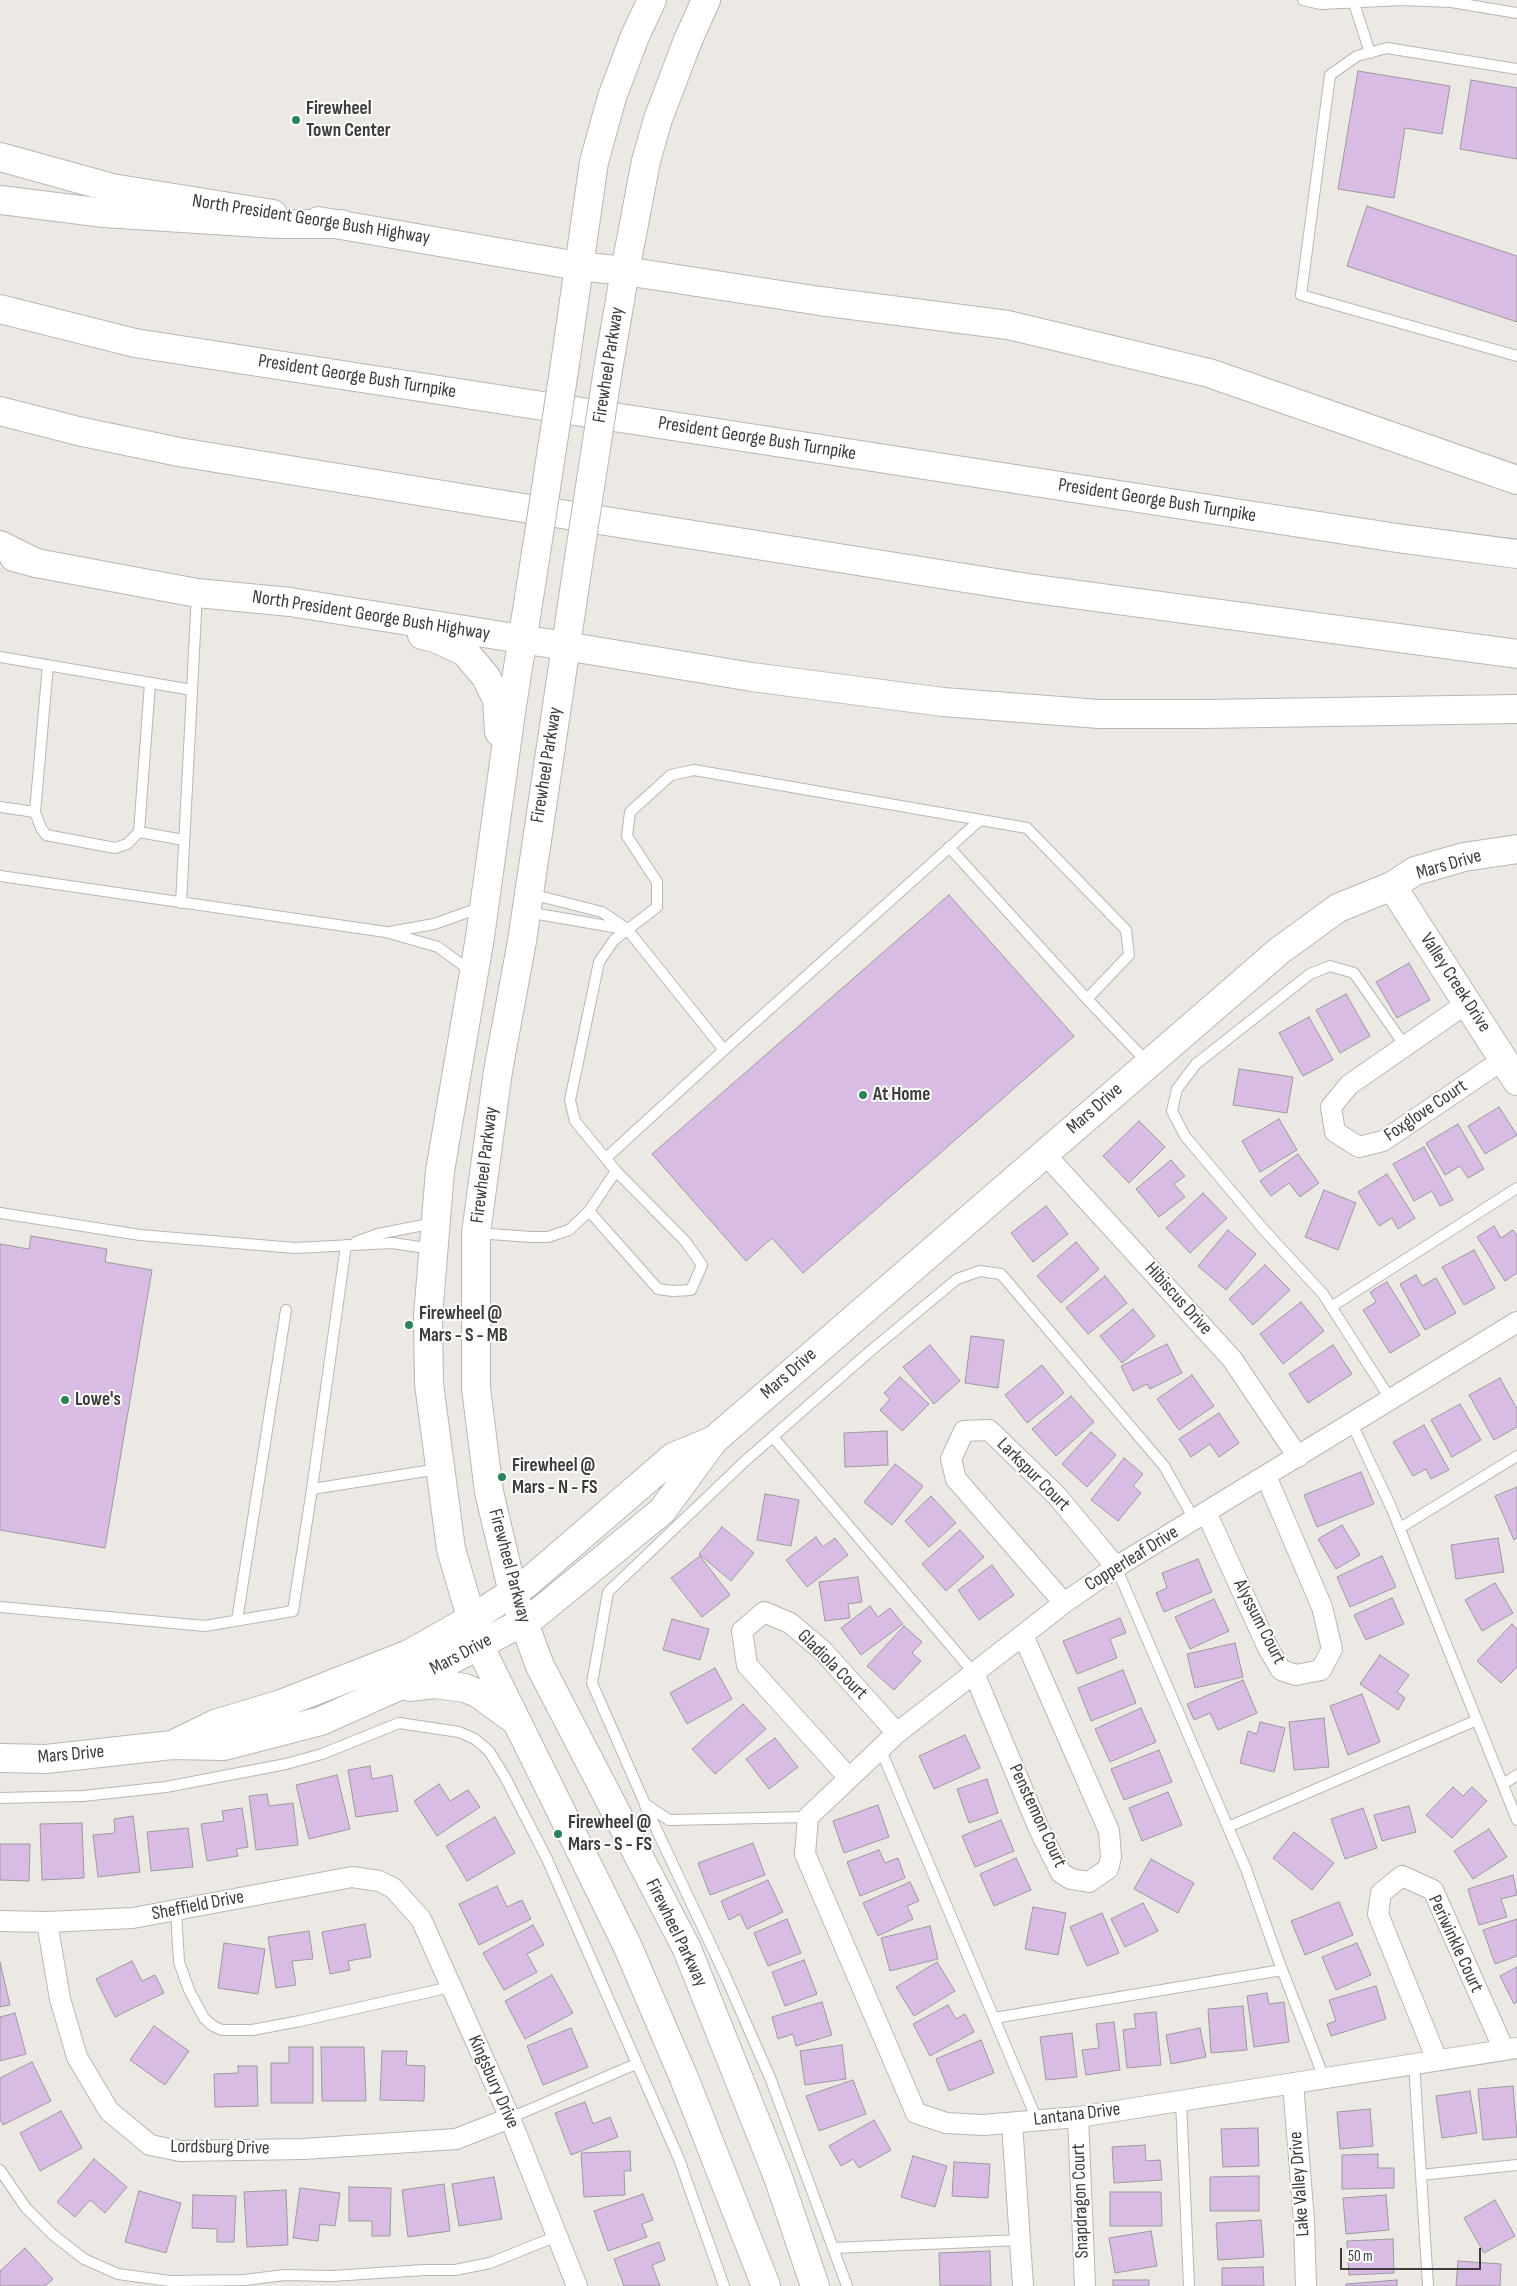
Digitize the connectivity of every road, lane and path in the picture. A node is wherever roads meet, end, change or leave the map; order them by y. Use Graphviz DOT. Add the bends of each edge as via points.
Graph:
graph roads {
  1 [pos="652,0"];
  2 [pos="706,0"];
  3 [pos="1303,0"];
  4 [pos="1354,3"];
  5 [pos="1517,13"];
  6 [pos="1370,53"];
  7 [pos="1517,69"];
  8 [pos="0,157"];
  9 [pos="0,200"];
  10 [pos="341,224"];
  11 [pos="578,266"];
  12 [pos="624,271"];
  13 [pos="0,308"];
  14 [pos="1517,356"];
  15 [pos="0,411"];
  16 [pos="0,420"];
  17 [pos="44,423"];
  18 [pos="1517,480"];
  19 [pos="0,544"];
  20 [pos="0,553"];
  21 [pos="1517,554"];
  22 [pos="36,564"];
  23 [pos="197,593"];
  24 [pos="290,602"];
  25 [pos="522,639"];
  26 [pos="565,646"];
  27 [pos="1517,654"];
  28 [pos="0,657"];
  29 [pos="48,665"];
  30 [pos="150,683"];
  31 [pos="192,690"];
  32 [pos="1517,709"];
  33 [pos="503,772"];
  34 [pos="0,807"];
  35 [pos="35,812"];
  36 [pos="980,820"];
  37 [pos="138,832"];
  38 [pos="184,840"];
  39 [pos="949,847"];
  40 [pos="1517,849"];
  41 [pos="0,876"];
  42 [pos="1392,886"];
  43 [pos="526,902"];
  44 [pos="181,903"];
  45 [pos="484,906"];
  46 [pos="627,929"];
  47 [pos="386,932"];
  48 [pos="474,972"];
  49 [pos="1087,999"];
  50 [pos="1467,1003"];
  51 [pos="1405,1046"];
  52 [pos="724,1050"];
  53 [pos="1148,1063"];
  54 [pos="1510,1070"];
  55 [pos="1044,1153"];
  56 [pos="606,1158"];
  57 [pos="616,1171"];
  58 [pos="1517,1188"];
  59 [pos="589,1211"];
  60 [pos="0,1213"];
  61 [pos="476,1233"];
  62 [pos="434,1236"];
  63 [pos="346,1245"];
  64 [pos="1331,1307"];
  65 [pos="286,1310"];
  66 [pos="1517,1322"];
  67 [pos="1391,1400"];
  68 [pos="1352,1424"];
  69 [pos="773,1437"];
  70 [pos="714,1440"];
  71 [pos="1517,1456"];
  72 [pos="1298,1457"];
  73 [pos="441,1468"];
  74 [pos="1266,1476"];
  75 [pos="312,1489"];
  76 [pos="1200,1516"];
  77 [pos="1400,1528"];
  78 [pos="1116,1567"];
  79 [pos="513,1593"];
  80 [pos="1064,1602"];
  81 [pos="0,1607"];
  82 [pos="471,1619"];
  83 [pos="237,1620"];
  84 [pos="523,1622"];
  85 [pos="1023,1635"];
  86 [pos="479,1645"];
  87 [pos="974,1673"];
  88 [pos="395,1688"];
  89 [pos="1477,1720"];
  90 [pos="518,1722"];
  91 [pos="897,1733"];
  92 [pos="172,1744"];
  93 [pos="880,1748"];
  94 [pos="0,1758"];
  95 [pos="1517,1775"];
  96 [pos="849,1778"];
  97 [pos="1503,1784"];
  98 [pos="0,1798"];
  99 [pos="645,1804"];
  100 [pos="808,1817"];
  101 [pos="1517,1820"];
  102 [pos="1228,1827"];
  103 [pos="393,1888"];
  104 [pos="176,1911"];
  105 [pos="0,1921"];
  106 [pos="47,1922"];
  107 [pos="1282,1970"];
  108 [pos="451,1986"];
  109 [pos="994,2018"];
  110 [pos="1511,2049"];
  111 [pos="1437,2060"];
  112 [pos="636,2064"];
  113 [pos="1414,2064"];
  114 [pos="1324,2078"];
  115 [pos="1293,2082"];
  116 [pos="1181,2100"];
  117 [pos="1078,2117"];
  118 [pos="510,2118"];
  119 [pos="1037,2120"];
  120 [pos="1012,2123"];
  121 [pos="1517,2165"];
  122 [pos="0,2170"];
  123 [pos="1421,2175"];
  124 [pos="557,2236"];
  125 [pos="1020,2240"];
  126 [pos="833,2248"];
  127 [pos="577,2286"];
  128 [pos="724,2286"];
  129 [pos="766,2286"];
  130 [pos="815,2286"];
  131 [pos="847,2286"];
  132 [pos="1023,2286"];
  133 [pos="1085,2286"];
  134 [pos="1189,2286"];
  135 [pos="1306,2286"];
  136 [pos="1428,2286"];
  1 -- 11 [label="main road" via="609,106 594,162"];
  2 -- 12 [label="main road, Firewheel Parkway" via="658,119 646,161"];
  3 -- 4 [label="lane" via="1321,4"];
  4 -- 5 [label="lane" via="1402,0 1451,2"];
  4 -- 6 [label="lane"];
  6 -- 7 [label="lane" via="1387,48"];
  6 -- 14 [label="lane" via="1357,56 1330,75 1301,295"];
  8 -- 10 [label="main road, North President George Bush Highway" via="112,188"];
  9 -- 10 [label="main road" via="104,213 276,224"];
  10 -- 11 [label="main road, North President George Bush Highway"];
  11 -- 12 [label="main road, North President George Bush Highway"];
  11 -- 25 [label="main road, bridge"];
  12 -- 18 [label="main road, North President George Bush Highway" via="1008,325 1209,373"];
  12 -- 26 [label="main road, Firewheel Parkway, bridge"];
  13 -- 21 [label="main road, President George Bush Turnpike" via="135,343 1388,537"];
  15 -- 17 [label="main road"];
  16 -- 17 [label="main road"];
  17 -- 27 [label="main road" via="179,452 873,564 1290,625"];
  19 -- 22 [label="main road"];
  20 -- 22 [label="main road, North President George Bush Highway"];
  22 -- 23 [label="main road, North President George Bush Highway"];
  23 -- 24 [label="main road, North President George Bush Highway"];
  23 -- 31 [label="lane"];
  24 -- 25 [label="main road, North President George Bush Highway"];
  24 -- 33 [label="main road" via="334,619 435,638 465,652 486,677 497,700 498,751"];
  25 -- 26 [label="main road, North President George Bush Highway"];
  25 -- 33 [label="main road"];
  26 -- 32 [label="main road, North President George Bush Highway" via="752,677 943,702 1090,713"];
  26 -- 43 [label="main road, Firewheel Parkway"];
  28 -- 29 [label="lane"];
  29 -- 30 [label="lane"];
  29 -- 35 [label="lane"];
  30 -- 31 [label="lane"];
  30 -- 37 [label="lane"];
  31 -- 38 [label="lane"];
  33 -- 45 [label="main road"];
  34 -- 35 [label="lane"];
  35 -- 37 [label="lane" via="46,835 115,848 127,844"];
  36 -- 39 [label="lane"];
  36 -- 46 [label="lane" via="694,770 671,775 630,812 627,836 657,882 657,906"];
  36 -- 49 [label="lane" via="1028,828 1126,930 1129,955"];
  37 -- 38 [label="lane"];
  38 -- 44 [label="lane"];
  39 -- 49 [label="lane"];
  39 -- 52 [label="lane"];
  40 -- 42 [label="main road, Mars Drive" via="1464,857 1415,872"];
  41 -- 44 [label="lane"];
  42 -- 50 [label="main road, Valley Creek Drive"];
  42 -- 53 [label="main road, Mars Drive" via="1338,908 1279,951"];
  43 -- 46 [label="lane"];
  43 -- 46 [label="lane" via="602,912"];
  43 -- 61 [label="main road, Firewheel Parkway" via="496,1080"];
  44 -- 47 [label="lane"];
  45 -- 47 [label="lane" via="434,924"];
  45 -- 48 [label="main road"];
  46 -- 52 [label="lane"];
  46 -- 56 [label="lane" via="614,940 599,962 570,1100 575,1121"];
  47 -- 48 [label="lane" via="438,947"];
  48 -- 62 [label="main road" via="440,1170"];
  49 -- 53 [label="lane"];
  50 -- 51 [label="street, Foxglove Court"];
  50 -- 54 [label="main road, Valley Creek Drive"];
  51 -- 54 [label="street, Foxglove Court" via="1350,1085 1331,1107 1335,1132 1359,1147 1383,1141"];
  51 -- 64 [label="lane" via="1354,973 1330,966 1310,974 1196,1064 1176,1089 1172,1111 1185,1136"];
  52 -- 56 [label="lane"];
  53 -- 55 [label="main road, Mars Drive"];
  55 -- 70 [label="main road, Mars Drive"];
  55 -- 72 [label="street, Hibiscus Drive" via="1232,1359"];
  56 -- 57 [label="lane"];
  57 -- 59 [label="lane"];
  57 -- 59 [label="lane" via="685,1241 702,1265 691,1290 658,1289"];
  58 -- 64 [label="lane"];
  59 -- 61 [label="lane" via="569,1230 548,1237"];
  60 -- 63 [label="lane" via="140,1235 295,1248"];
  61 -- 62 [label="main road"];
  61 -- 79 [label="main road, Firewheel Parkway" via="476,1388 489,1492"];
  62 -- 63 [label="lane" via="392,1243"];
  62 -- 63 [label="lane" via="378,1234"];
  62 -- 73 [label="main road" via="428,1316 430,1384"];
  63 -- 75 [label="lane"];
  64 -- 67 [label="lane"];
  65 -- 83 [label="lane"];
  66 -- 67 [label="street, Copperleaf Drive"];
  67 -- 68 [label="street, Copperleaf Drive"];
  68 -- 72 [label="street, Copperleaf Drive"];
  68 -- 77 [label="lane"];
  69 -- 76 [label="lane" via="957,1279 980,1270 1001,1274 1164,1466"];
  69 -- 87 [label="lane"];
  69 -- 99 [label="lane" via="608,1592 592,1683"];
  70 -- 79 [label="main road, Mars Drive" via="673,1457"];
  70 -- 84 [label="main road, Mars Drive" via="662,1511"];
  71 -- 77 [label="lane"];
  72 -- 74 [label="street, Copperleaf Drive"];
  73 -- 75 [label="lane"];
  73 -- 82 [label="main road" via="451,1549"];
  74 -- 76 [label="street, Copperleaf Drive"];
  74 -- 76 [label="street, Alyssum Court" via="1322,1607 1332,1649 1321,1670 1296,1675 1281,1670"];
  75 -- 83 [label="lane" via="293,1611"];
  76 -- 78 [label="street, Copperleaf Drive"];
  77 -- 89 [label="lane"];
  78 -- 80 [label="street, Copperleaf Drive"];
  78 -- 80 [label="street, Larkspur Court" via="1058,1496 989,1430 964,1432 951,1459 956,1480"];
  78 -- 102 [label="lane"];
  79 -- 82 [label="main road, Mars Drive"];
  79 -- 84 [label="main road, Firewheel Parkway"];
  80 -- 85 [label="street, Copperleaf Drive"];
  81 -- 83 [label="lane" via="205,1626"];
  82 -- 86 [label="main road"];
  82 -- 92 [label="main road, Mars Drive" via="409,1654 281,1704 215,1724"];
  84 -- 86 [label="main road, Mars Drive"];
  84 -- 130 [label="main road, Firewheel Parkway" via="561,1708 687,1949 778,2177"];
  85 -- 87 [label="street, Copperleaf Drive"];
  85 -- 87 [label="street, Penstemon Court" via="1109,1831 1112,1857 1108,1869 1089,1882 1071,1879 1061,1872 1039,1829"];
  86 -- 88 [label="main road, Mars Drive"];
  86 -- 90 [label="main road"];
  87 -- 91 [label="street, Copperleaf Drive"];
  88 -- 90 [label="main road" via="435,1684 465,1688 479,1694"];
  88 -- 92 [label="main road, Mars Drive" via="321,1721 224,1746"];
  89 -- 97 [label="lane"];
  89 -- 102 [label="lane"];
  90 -- 129 [label="main road" via="627,1946 684,2078"];
  91 -- 93 [label="street, Copperleaf Drive"];
  91 -- 96 [label="street, Gladiola Court" via="790,1622 764,1612 742,1631 748,1665"];
  92 -- 94 [label="main road, Mars Drive" via="46,1758"];
  93 -- 96 [label="street, Copperleaf Drive"];
  93 -- 109 [label="lane"];
  95 -- 97 [label="lane"];
  96 -- 100 [label="street, Copperleaf Drive"];
  97 -- 101 [label="lane"];
  98 -- 112 [label="lane" via="83,1796 156,1788 286,1764 322,1754 399,1723 459,1732 475,1739 489,1751 501,1770 547,1859"];
  99 -- 100 [label="lane" via="669,1820"];
  99 -- 126 [label="lane" via="772,2080"];
  100 -- 120 [label="street, Lantana Drive" via="805,1854 916,2113 946,2123"];
  102 -- 107 [label="lane"];
  103 -- 104 [label="street, Sheffield Drive" via="379,1880 352,1877"];
  103 -- 108 [label="street, Kingsbury Drive" via="420,1919"];
  104 -- 106 [label="street, Sheffield Drive" via="134,1918"];
  104 -- 108 [label="lane" via="179,1962 189,1990 204,2018 222,2030 252,2030 300,2021"];
  105 -- 106 [label="street, Sheffield Drive"];
  106 -- 118 [label="street, Lordsburg Drive" via="60,1999 77,2057 109,2111 150,2144 190,2151 303,2149 456,2139"];
  107 -- 109 [label="lane"];
  107 -- 114 [label="lane"];
  108 -- 118 [label="street, Kingsbury Drive"];
  109 -- 119 [label="lane"];
  110 -- 111 [label="street, Lantana Drive"];
  110 -- 111 [label="street, Periwinkle Court" via="1433,1890 1402,1876 1381,1893 1378,1914"];
  111 -- 113 [label="street, Lantana Drive"];
  112 -- 118 [label="lane"];
  112 -- 128 [label="lane" via="679,2160"];
  113 -- 114 [label="street, Lantana Drive"];
  113 -- 123 [label="lane"];
  114 -- 115 [label="street, Lantana Drive"];
  115 -- 116 [label="street, Lantana Drive"];
  115 -- 135 [label="street, Lake Valley Drive"];
  116 -- 117 [label="street, Lantana Drive"];
  116 -- 134 [label="lane"];
  117 -- 119 [label="street, Lantana Drive"];
  117 -- 133 [label="street, Snapdragon Court"];
  118 -- 124 [label="street, Kingsbury Drive"];
  119 -- 120 [label="street, Lantana Drive"];
  120 -- 125 [label="street"];
  121 -- 123 [label="lane"];
  122 -- 124 [label="lane" via="26,2208 84,2259 118,2274 170,2281 455,2270 490,2263"];
  123 -- 136 [label="lane"];
  124 -- 127 [label="street, Kingsbury Drive"];
  125 -- 126 [label="lane"];
  125 -- 132 [label="street"];
  126 -- 131 [label="lane"];
}
